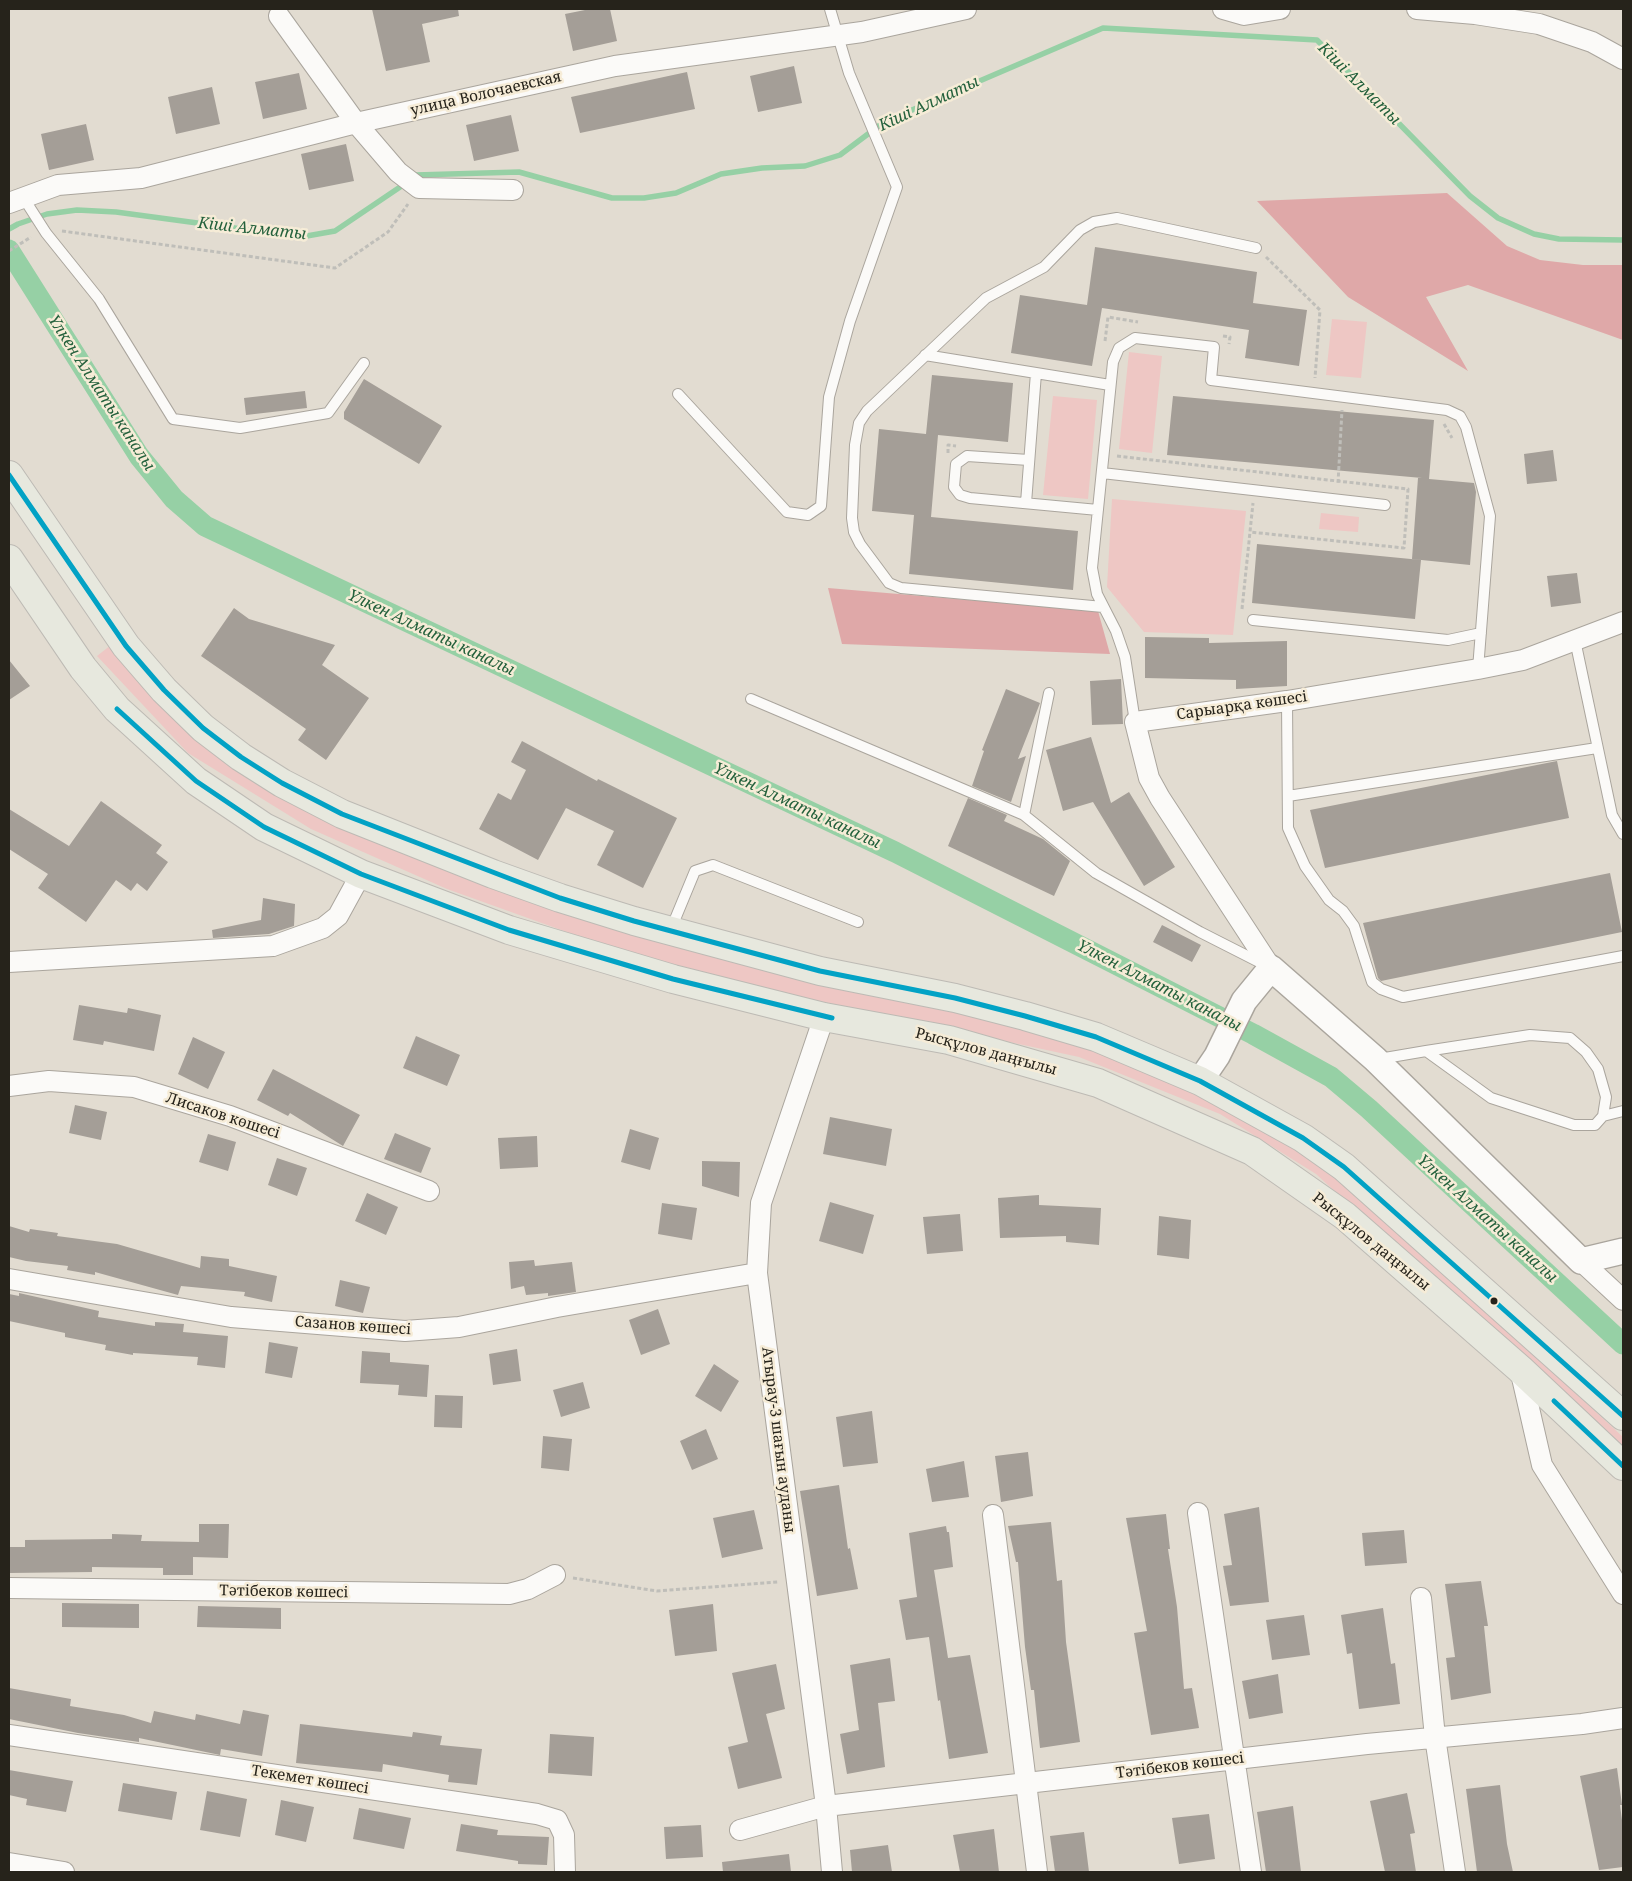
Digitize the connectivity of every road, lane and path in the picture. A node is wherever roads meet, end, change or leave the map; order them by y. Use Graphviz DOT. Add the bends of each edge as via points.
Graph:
graph roads {
  1 [pos="830,9"];
  2 [pos="966,9"];
  3 [pos="1223,9"];
  4 [pos="1280,9"];
  5 [pos="1417,9"];
  6 [pos="279,16"];
  7 [pos="837,36"];
  8 [pos="1623,59"];
  9 [pos="356,123"];
  10 [pos="419,188"];
  11 [pos="513,190"];
  12 [pos="18,202"];
  13 [pos="43,228"];
  14 [pos="1256,248"];
  15 [pos="9,252"];
  16 [pos="926,356"];
  17 [pos="364,363"];
  18 [pos="1036,373"];
  19 [pos="1110,385"];
  20 [pos="1314,393"];
  21 [pos="678,394"];
  22 [pos="1342,397"];
  23 [pos="1029,460"];
  24 [pos="1102,473"];
  25 [pos="9,475"];
  26 [pos="1255,490"];
  27 [pos="1337,500"];
  28 [pos="19,501"];
  29 [pos="1026,504"];
  30 [pos="1385,505"];
  31 [pos="1098,510"];
  32 [pos="9,559"];
  33 [pos="17,585"];
  34 [pos="1103,607"];
  35 [pos="1253,620"];
  36 [pos="1623,622"];
  37 [pos="1481,633"];
  38 [pos="1575,640"];
  39 [pos="1478,669"];
  40 [pos="1049,693"];
  41 [pos="751,699"];
  42 [pos="1287,701"];
  43 [pos="1135,722"];
  44 [pos="1597,748"];
  45 [pos="1288,796"];
  46 [pos="1024,816"];
  47 [pos="1623,834"];
  48 [pos="361,874"];
  49 [pos="858,922"];
  50 [pos="670,930"];
  51 [pos="1623,956"];
  52 [pos="9,962"];
  53 [pos="1271,968"];
  54 [pos="824,1017"];
  55 [pos="1426,1051"];
  56 [pos="1375,1059"];
  57 [pos="1200,1081"];
  58 [pos="9,1086"];
  59 [pos="1623,1111"];
  60 [pos="1603,1116"];
  61 [pos="429,1191"];
  62 [pos="1623,1251"];
  63 [pos="1582,1261"];
  64 [pos="756,1273"];
  65 [pos="9,1280"];
  66 [pos="1623,1300"];
  67 [pos="1520,1369"];
  68 [pos="1623,1416"];
  69 [pos="1623,1466"];
  70 [pos="1198,1513"];
  71 [pos="993,1515"];
  72 [pos="555,1575"];
  73 [pos="796,1581"];
  74 [pos="9,1588"];
  75 [pos="1623,1594"];
  76 [pos="1421,1598"];
  77 [pos="1623,1718"];
  78 [pos="9,1735"];
  79 [pos="1435,1737"];
  80 [pos="1235,1760"];
  81 [pos="1026,1784"];
  82 [pos="826,1806"];
  83 [pos="740,1830"];
  84 [pos="9,1863"];
  85 [pos="64,1872"];
  86 [pos="565,1872"];
  87 [pos="832,1872"];
  88 [pos="1037,1872"];
  89 [pos="1251,1872"];
  90 [pos="1455,1872"];
  1 -- 7 [label="lane"];
  2 -- 7 [label="street, улица Волочаевская"];
  3 -- 4 [label="street" via="1244,15"];
  5 -- 8 [label="street" via="1539,24 1592,42"];
  6 -- 9 [label="street"];
  7 -- 9 [label="street, улица Волочаевская" via="615,66"];
  7 -- 21 [label="lane" via="849,73 897,187 850,321 829,397 821,506 808,515 787,512"];
  9 -- 10 [label="street" via="398,172"];
  9 -- 12 [label="street, улица Волочаевская" via="141,178 58,185"];
  10 -- 11 [label="street"];
  10 -- 13 [label="path" via="388,232 335,268"];
  12 -- 13 [label="lane"];
  13 -- 15 [label="path"];
  13 -- 17 [label="lane" via="99,299 173,419 240,428 328,413"];
  14 -- 16 [label="lane" via="1117,218 1094,222 1080,230 1044,267 986,298"];
  14 -- 20 [label="path" via="1320,310"];
  16 -- 18 [label="lane"];
  16 -- 34 [label="lane" via="867,411 856,434 854,532 882,576 901,588"];
  18 -- 19 [label="lane"];
  18 -- 23 [label="lane"];
  19 -- 20 [label="lane" via="1113,362 1119,348 1135,338 1145,338 1214,347 1211,380"];
  19 -- 24 [label="lane"];
  20 -- 22 [label="lane"];
  22 -- 27 [label="path"];
  22 -- 37 [label="lane" via="1447,410 1464,421 1490,516"];
  23 -- 29 [label="lane"];
  23 -- 29 [label="lane" via="967,456 954,470 954,487 964,497"];
  24 -- 26 [label="lane"];
  24 -- 31 [label="lane"];
  25 -- 28 [label="main road"];
  26 -- 27 [label="lane"];
  26 -- 35 [label="path" via="1242,610"];
  27 -- 30 [label="lane"];
  28 -- 50 [label="main road" via="126,646 164,690 203,728 241,757 311,799 351,817 560,898"];
  29 -- 31 [label="lane"];
  31 -- 34 [label="lane" via="1092,568"];
  32 -- 33 [label="main road, Рысқұлов даңғылы"];
  33 -- 48 [label="main road, Рысқұлов даңғылы" via="117,709 196,781 264,827"];
  34 -- 43 [label="lane" via="1121,642"];
  35 -- 37 [label="lane" via="1448,640"];
  36 -- 38 [label="street, Сарыарқа көшесі"];
  37 -- 39 [label="lane"];
  38 -- 39 [label="street, Сарыарқа көшесі" via="1523,660"];
  38 -- 44 [label="lane"];
  39 -- 42 [label="street, Сарыарқа көшесі"];
  40 -- 46 [label="lane"];
  41 -- 46 [label="lane"];
  42 -- 43 [label="street, Сарыарқа көшесі"];
  42 -- 45 [label="lane"];
  43 -- 53 [label="street" via="1149,778 1160,798"];
  44 -- 45 [label="lane"];
  44 -- 47 [label="lane" via="1612,815"];
  45 -- 51 [label="lane" via="1288,828 1305,866 1329,900 1354,926 1372,982 1381,989 1403,996"];
  46 -- 53 [label="lane" via="1096,873"];
  48 -- 52 [label="street" via="338,916 323,928 273,946"];
  48 -- 54 [label="main road, Рысқұлов даңғылы" via="509,930 673,980"];
  49 -- 50 [label="lane" via="713,865 695,872"];
  50 -- 57 [label="main road" via="820,971 955,998 1025,1016 1096,1037"];
  53 -- 56 [label="street"];
  53 -- 57 [label="street" via="1244,1001 1217,1056"];
  54 -- 64 [label="street, Атырау-3 шағын ауданы" via="761,1203"];
  54 -- 67 [label="main road, Рысқұлов даңғылы" via="949,1040 1098,1082 1252,1151 1345,1216"];
  55 -- 56 [label="lane"];
  55 -- 60 [label="lane" via="1491,1098 1574,1125 1595,1125"];
  55 -- 60 [label="lane" via="1530,1035 1570,1038 1598,1069 1606,1097"];
  56 -- 63 [label="street"];
  57 -- 68 [label="main road" via="1303,1138 1344,1167"];
  58 -- 61 [label="street, Лисаков көшесі" via="49,1081 134,1087 230,1116"];
  59 -- 60 [label="lane"];
  62 -- 63 [label="street"];
  63 -- 66 [label="street"];
  64 -- 65 [label="street, Сазанов көшесі" via="460,1327 406,1331 231,1317"];
  64 -- 73 [label="street, Атырау-3 шағын ауданы"];
  67 -- 69 [label="main road, Рысқұлов даңғылы"];
  67 -- 75 [label="street" via="1542,1466"];
  70 -- 80 [label="street"];
  71 -- 81 [label="street"];
  72 -- 73 [label="path" via="657,1591"];
  72 -- 74 [label="street, Тәтібеков көшесі" via="508,1594"];
  73 -- 82 [label="street, Атырау-3 шағын ауданы"];
  76 -- 79 [label="street"];
  77 -- 79 [label="street, Тәтібеков көшесі"];
  78 -- 86 [label="street, Текемет көшесі" via="537,1814 557,1820 564,1835"];
  79 -- 80 [label="street, Тәтібеков көшесі"];
  79 -- 90 [label="street"];
  80 -- 81 [label="street, Тәтібеков көшесі"];
  80 -- 89 [label="street"];
  81 -- 82 [label="street, Тәтібеков көшесі"];
  81 -- 88 [label="street"];
  82 -- 83 [label="street, Тәтібеков көшесі"];
  82 -- 87 [label="street, Атырау-3 шағын ауданы"];
  84 -- 85 [label="street"];
}
